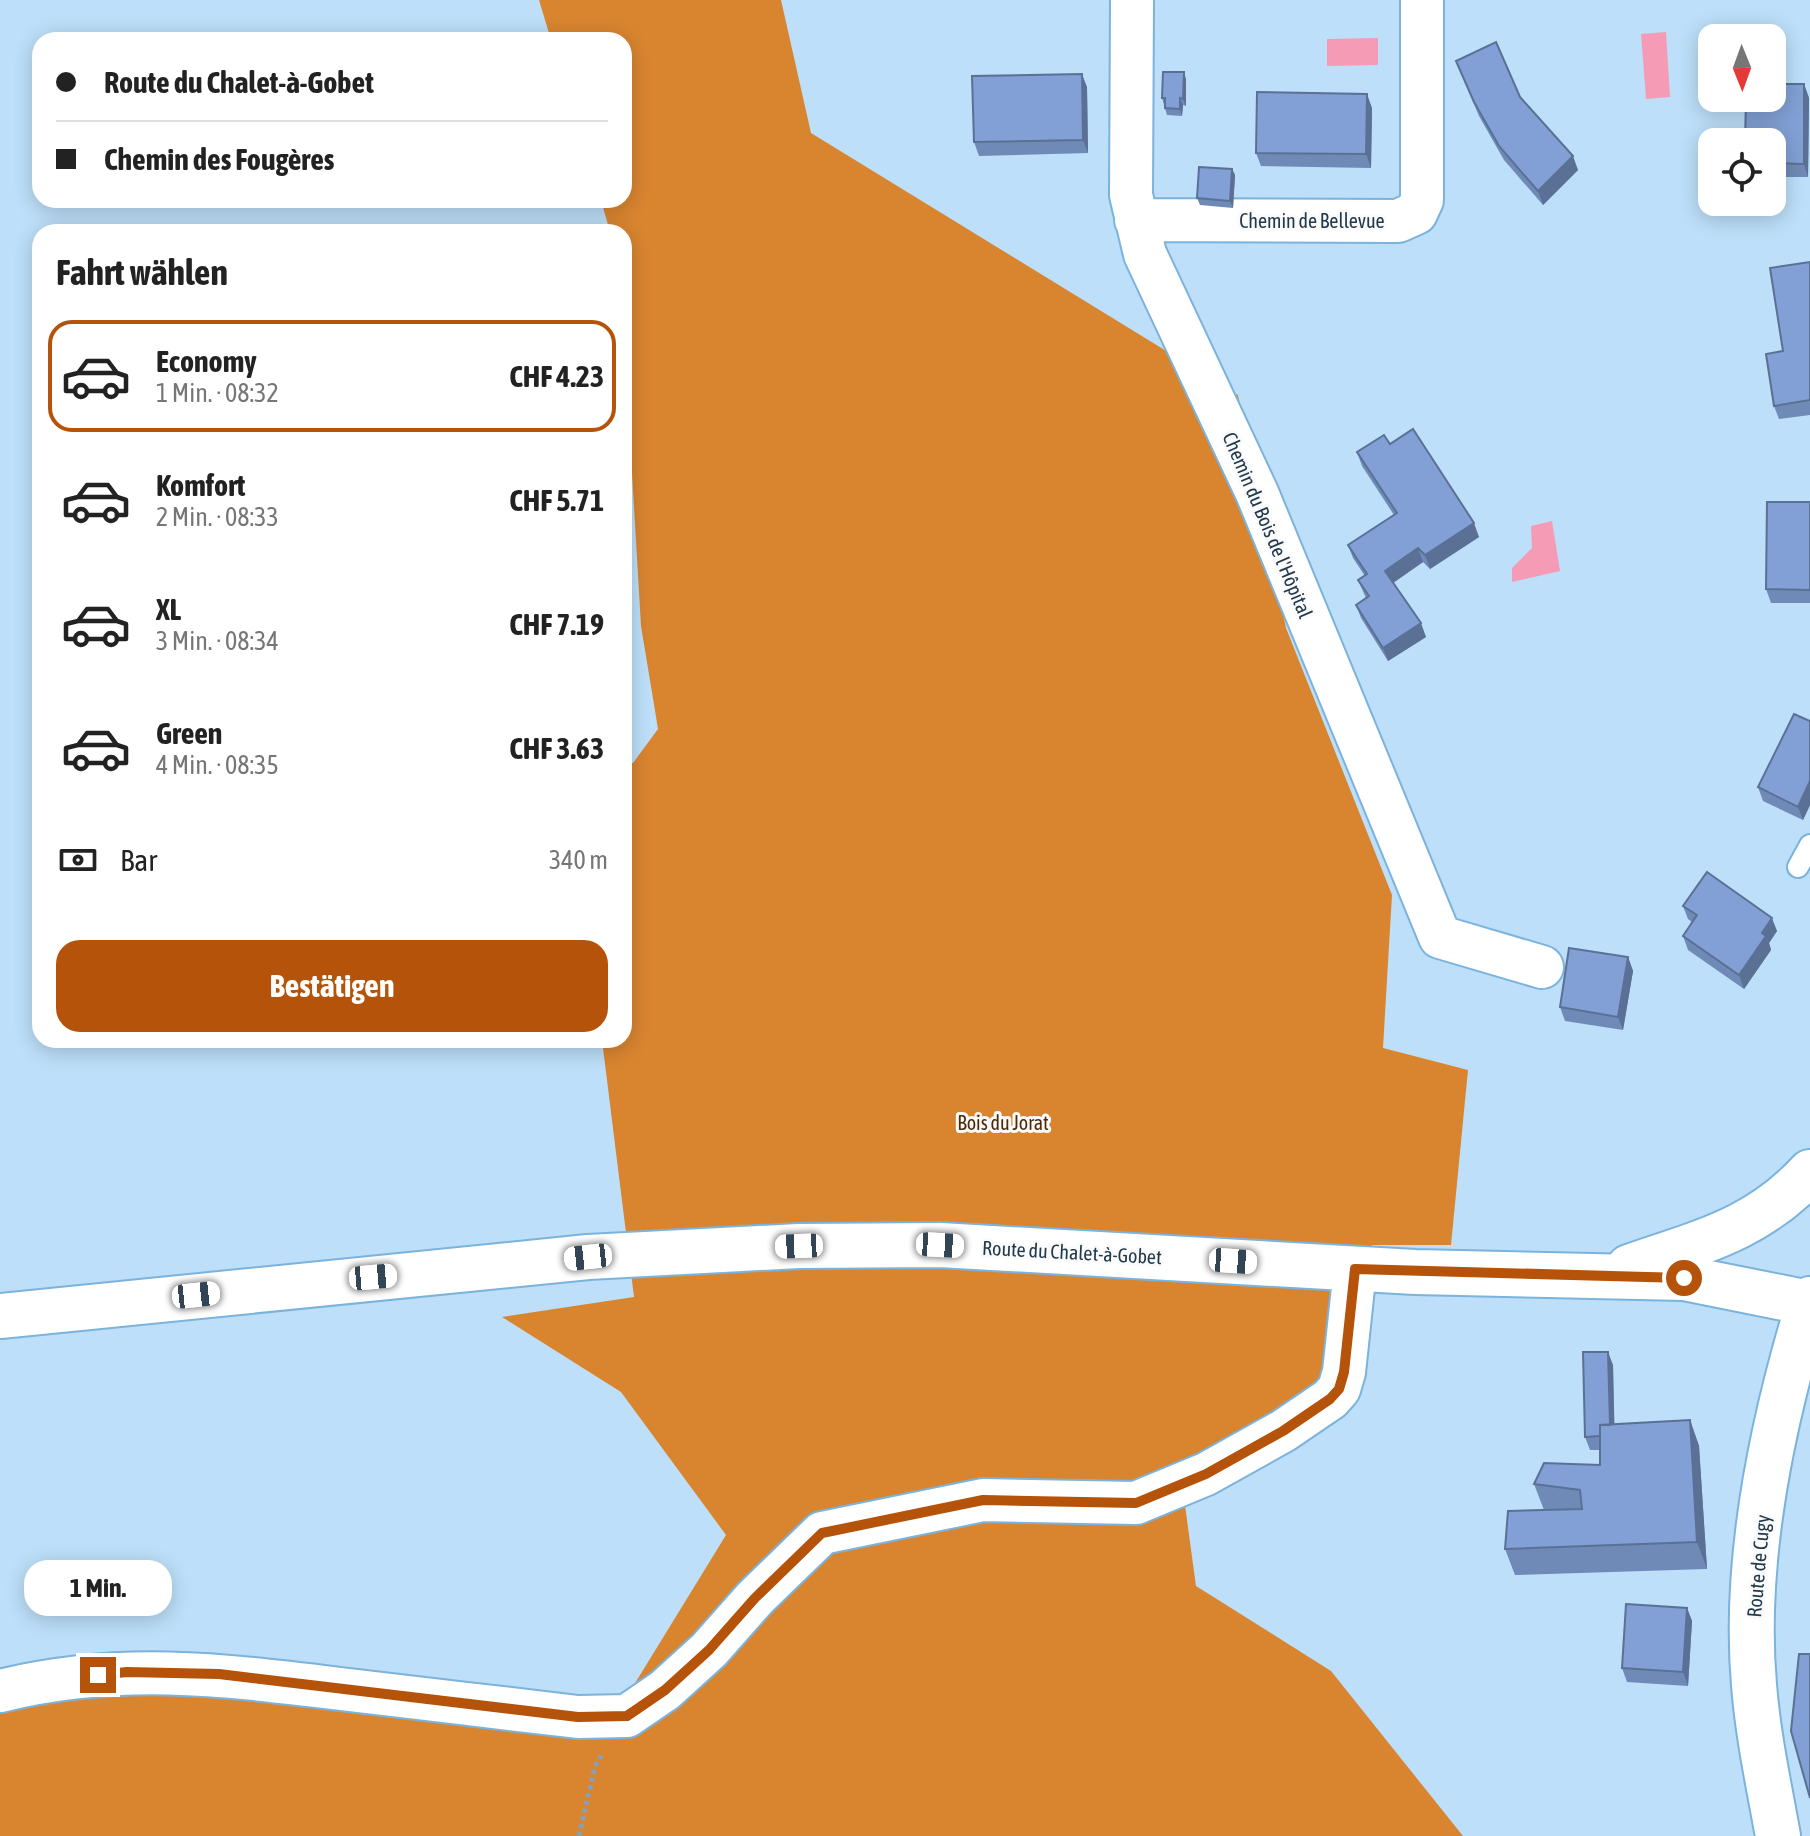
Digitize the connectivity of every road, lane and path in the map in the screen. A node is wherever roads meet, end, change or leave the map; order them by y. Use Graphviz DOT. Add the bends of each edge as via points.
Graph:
graph roads {
  1 [pos="1132,0"];
  2 [pos="1422,0"];
  3 [pos="1136,220"];
  4 [pos="1810,845"];
  5 [pos="1798,867"];
  6 [pos="1542,967"];
  7 [pos="1810,1172"];
  8 [pos="1355,1269"];
  9 [pos="1604,1276"];
  10 [pos="1809,1301"];
  11 [pos="0,1316"];
  12 [pos="0,1691"];
  13 [pos="627,1716"];
  14 [pos="579,1836"];
  15 [pos="1778,1836"];
  1 -- 3 [label="street, Chemin du Bois de l'Hôpital" via="1131,195"];
  2 -- 3 [label="street, Chemin de Bellevue" via="1422,200 1416,213 1398,221"];
  3 -- 6 [label="street, Chemin du Bois de l'Hôpital" via="1145,254 1257,493 1440,937"];
  4 -- 5 [label="lane"];
  7 -- 9 [label="main road" via="1788,1197 1732,1231"];
  8 -- 9 [label="main road, Route du Chalet-à-Gobet"];
  8 -- 11 [label="main road, Route du Chalet-à-Gobet" via="940,1245 769,1247 588,1257"];
  8 -- 13 [label="street" via="1339,1389 1283,1431 1206,1474 1136,1503 983,1500 822,1533 709,1650"];
  9 -- 10 [label="main road, Route du Chalet-à-Gobet" via="1684,1278"];
  10 -- 15 [label="main road, Route de Cugy" via="1766,1486 1753,1607 1760,1739"];
  12 -- 13 [label="street" via="127,1672 219,1674 578,1717"];
  13 -- 14 [label="path" via="595,1766"];
}
